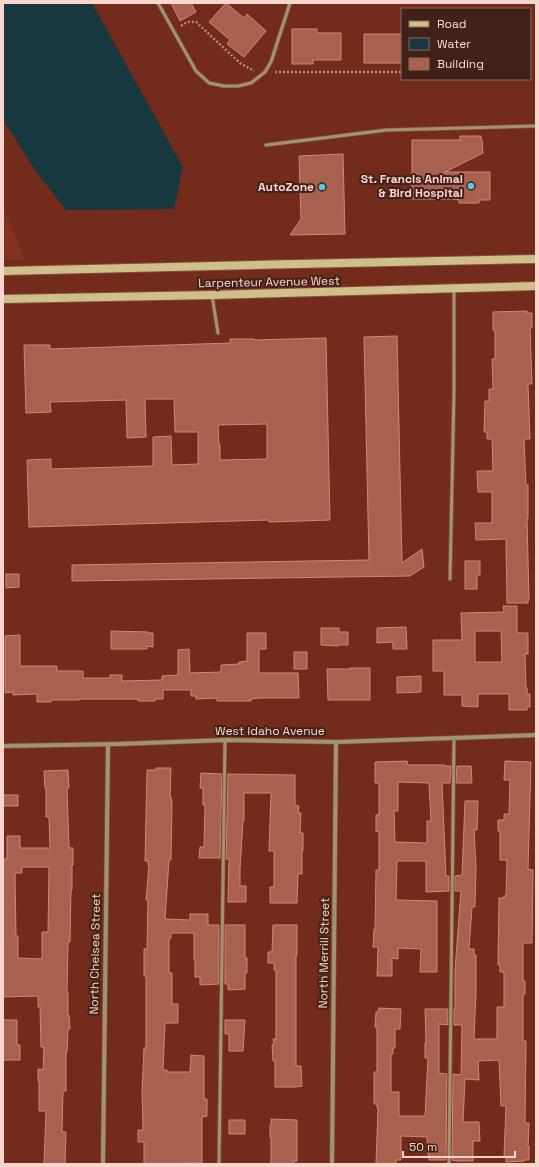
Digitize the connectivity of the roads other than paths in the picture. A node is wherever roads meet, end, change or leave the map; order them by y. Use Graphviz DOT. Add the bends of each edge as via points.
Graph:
graph roads {
  1 [pos="158,3"];
  2 [pos="290,3"];
  3 [pos="536,126"];
  4 [pos="266,145"];
  5 [pos="536,259"];
  6 [pos="3,271"];
  7 [pos="536,286"];
  8 [pos="454,289"];
  9 [pos="212,295"];
  10 [pos="3,299"];
  11 [pos="218,333"];
  12 [pos="450,579"];
  13 [pos="536,735"];
  14 [pos="454,738"];
  15 [pos="225,740"];
  16 [pos="336,742"];
  17 [pos="108,744"];
  18 [pos="3,746"];
  19 [pos="103,1164"];
  20 [pos="219,1164"];
  21 [pos="332,1164"];
  22 [pos="449,1164"];
  1 -- 2 [label="lane" via="196,71 209,83 224,86 251,83 264,72 271,62"];
  3 -- 4 [label="lane" via="387,130"];
  5 -- 6 [label="main road, Larpenteur Avenue West"];
  7 -- 8 [label="main road, Larpenteur Avenue West"];
  8 -- 9 [label="main road, Larpenteur Avenue West"];
  8 -- 12 [label="lane"];
  9 -- 10 [label="main road, Larpenteur Avenue West"];
  9 -- 11 [label="lane"];
  13 -- 14 [label="street, West Idaho Avenue"];
  14 -- 16 [label="street, West Idaho Avenue"];
  14 -- 22 [label="lane"];
  15 -- 16 [label="street, West Idaho Avenue"];
  15 -- 17 [label="street, West Idaho Avenue"];
  15 -- 20 [label="lane"];
  16 -- 21 [label="street, North Merrill Street"];
  17 -- 18 [label="street, West Idaho Avenue"];
  17 -- 19 [label="street, North Chelsea Street"];
}
